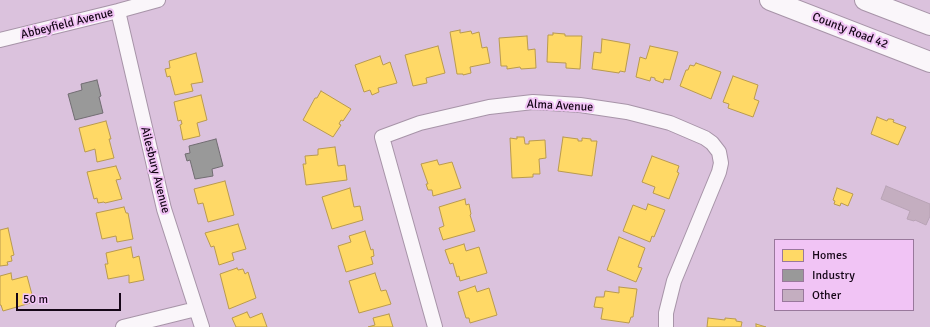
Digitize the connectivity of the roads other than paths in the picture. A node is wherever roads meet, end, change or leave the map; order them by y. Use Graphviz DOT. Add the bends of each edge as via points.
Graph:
graph roads {
  1 [pos="158,0"];
  2 [pos="770,0"];
  3 [pos="865,0"];
  4 [pos="118,12"];
  5 [pos="930,25"];
  6 [pos="0,40"];
  7 [pos="930,62"];
  8 [pos="196,309"];
  9 [pos="123,327"];
  10 [pos="202,327"];
  11 [pos="436,327"];
  12 [pos="666,327"];
  1 -- 4 [label="street, Abbeyfield Avenue"];
  2 -- 7 [label="highway, County Road 42"];
  3 -- 5 [label="highway"];
  4 -- 6 [label="street, Abbeyfield Avenue"];
  4 -- 8 [label="street, Ailesbury Avenue" via="164,209"];
  8 -- 9 [label="street"];
  8 -- 10 [label="street, Ailesbury Avenue"];
  11 -- 12 [label="street, Alma Avenue" via="382,137 420,122 489,107 533,102 580,105 627,112 663,121 705,138 719,152 719,172 674,281 666,313"];
}
